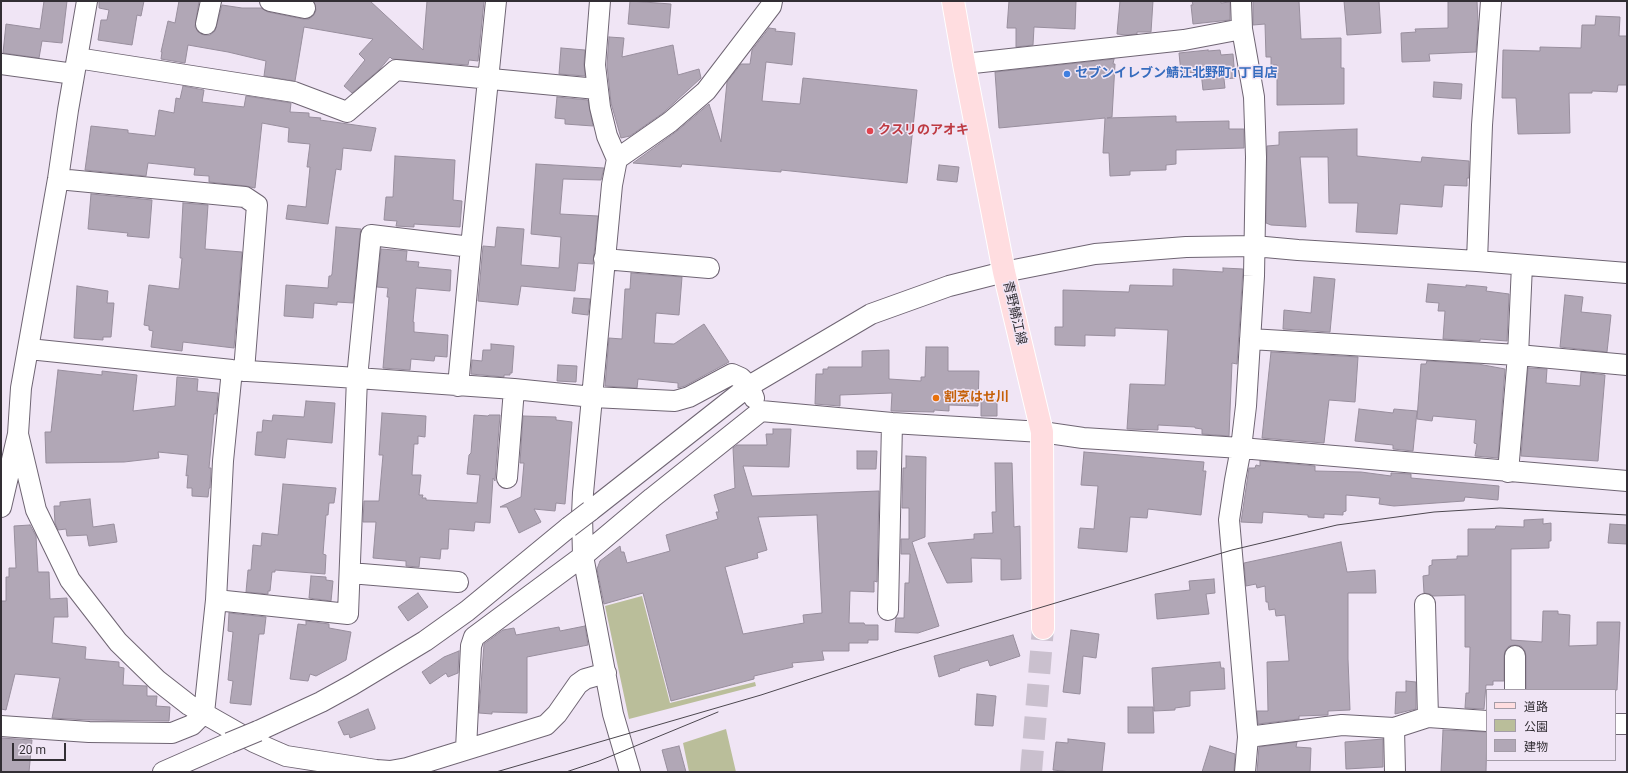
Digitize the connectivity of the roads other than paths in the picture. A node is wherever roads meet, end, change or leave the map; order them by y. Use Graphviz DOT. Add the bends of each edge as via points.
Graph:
graph roads {
  1 [pos="87,1"];
  2 [pos="211,1"];
  3 [pos="270,1"];
  4 [pos="496,1"];
  5 [pos="600,1"];
  6 [pos="772,1"];
  7 [pos="953,1"];
  8 [pos="1241,1"];
  9 [pos="1491,1"];
  10 [pos="305,8"];
  11 [pos="206,24"];
  12 [pos="1242,29"];
  13 [pos="1,64"];
  14 [pos="964,64"];
  15 [pos="75,66"];
  16 [pos="488,79"];
  17 [pos="597,89"];
  18 [pos="617,159"];
  19 [pos="58,179"];
  20 [pos="1254,246"];
  21 [pos="471,247"];
  22 [pos="604,259"];
  23 [pos="1477,261"];
  24 [pos="1522,265"];
  25 [pos="709,268"];
  26 [pos="1004,272"];
  27 [pos="1627,273"];
  28 [pos="1250,339"];
  29 [pos="29,349"];
  30 [pos="1518,356"];
  31 [pos="1627,365"];
  32 [pos="238,371"];
  33 [pos="357,378"];
  34 [pos="458,386"];
  35 [pos="749,386"];
  36 [pos="514,389"];
  37 [pos="593,397"];
  38 [pos="761,411"];
  39 [pos="892,423"];
  40 [pos="1042,432"];
  41 [pos="9,433"];
  42 [pos="1241,448"];
  43 [pos="1508,472"];
  44 [pos="507,478"];
  45 [pos="1627,481"];
  46 [pos="1,507"];
  47 [pos="583,556"];
  48 [pos="350,573"];
  49 [pos="458,582"];
  50 [pos="216,600"];
  51 [pos="1425,604"];
  52 [pos="888,610"];
  53 [pos="1043,628"];
  54 [pos="1515,656"];
  55 [pos="606,673"];
  56 [pos="1514,689"];
  57 [pos="204,713"];
  58 [pos="1428,718"];
  59 [pos="1486,721"];
  60 [pos="1616,724"];
  61 [pos="1627,724"];
  62 [pos="1,726"];
  63 [pos="1394,728"];
  64 [pos="1248,737"];
  65 [pos="466,749"];
  66 [pos="366,770"];
  67 [pos="163,772"];
  68 [pos="630,772"];
  69 [pos="1246,772"];
  70 [pos="1395,772"];
  1 -- 15 [label="street"];
  2 -- 11 [label="street"];
  3 -- 10 [label="street"];
  4 -- 16 [label="street"];
  5 -- 17 [label="street" via="595,65"];
  6 -- 18 [label="street" via="771,6 706,91 670,122"];
  7 -- 14 [label="main road, 青野鯖江線"];
  8 -- 12 [label="street"];
  9 -- 23 [label="street" via="1482,125"];
  12 -- 14 [label="street" via="1184,40"];
  12 -- 20 [label="street" via="1254,97"];
  13 -- 15 [label="street"];
  14 -- 26 [label="main road, 青野鯖江線"];
  15 -- 16 [label="street" via="294,92 347,112 396,70"];
  15 -- 19 [label="street"];
  16 -- 17 [label="street"];
  16 -- 21 [label="street"];
  17 -- 18 [label="street" via="607,136"];
  18 -- 22 [label="street"];
  19 -- 29 [label="street"];
  19 -- 32 [label="street" via="245,196 257,205"];
  20 -- 23 [label="street"];
  20 -- 26 [label="street" via="1186,247 1095,254"];
  20 -- 28 [label="street"];
  21 -- 33 [label="street" via="371,235"];
  21 -- 34 [label="street"];
  22 -- 25 [label="street"];
  22 -- 37 [label="street"];
  23 -- 24 [label="street"];
  24 -- 27 [label="street"];
  24 -- 30 [label="street"];
  26 -- 35 [label="street" via="949,286 871,314"];
  26 -- 40 [label="main road, 青野鯖江線"];
  28 -- 30 [label="street"];
  28 -- 42 [label="street"];
  29 -- 32 [label="street"];
  29 -- 41 [label="street"];
  30 -- 31 [label="street"];
  30 -- 43 [label="street"];
  32 -- 33 [label="street"];
  32 -- 50 [label="street" via="223,461"];
  33 -- 34 [label="street"];
  33 -- 48 [label="street"];
  34 -- 36 [label="street"];
  35 -- 37 [label="street" via="732,374 676,401"];
  35 -- 38 [label="street"];
  35 -- 67 [label="street, bridge" via="569,527 467,611 425,641 321,702"];
  36 -- 37 [label="street"];
  36 -- 44 [label="street"];
  37 -- 47 [label="street" via="583,500"];
  38 -- 39 [label="street"];
  38 -- 47 [label="street"];
  39 -- 40 [label="street"];
  39 -- 52 [label="street"];
  40 -- 42 [label="street" via="1083,438"];
  40 -- 53 [label="main road, 青野鯖江線"];
  41 -- 46 [label="street"];
  41 -- 57 [label="street" via="36,510 70,580 118,642 157,680 189,706"];
  42 -- 43 [label="street"];
  42 -- 64 [label="street" via="1229,520"];
  43 -- 45 [label="street"];
  47 -- 55 [label="street"];
  47 -- 65 [label="street" via="474,637 471,646"];
  48 -- 49 [label="street"];
  48 -- 50 [label="street" via="348,614"];
  50 -- 57 [label="street"];
  51 -- 58 [label="street"];
  54 -- 56 [label="street"];
  55 -- 65 [label="street" via="585,679 578,684 546,725"];
  55 -- 68 [label="street" via="613,714"];
  57 -- 62 [label="street" via="192,725 172,733 89,732"];
  57 -- 66 [label="street" via="254,742 286,756"];
  58 -- 59 [label="street"];
  58 -- 63 [label="street"];
  60 -- 61 [label="street"];
  63 -- 64 [label="street" via="1342,725"];
  63 -- 70 [label="street"];
  64 -- 69 [label="street"];
  65 -- 66 [label="street" via="398,770"];
}
